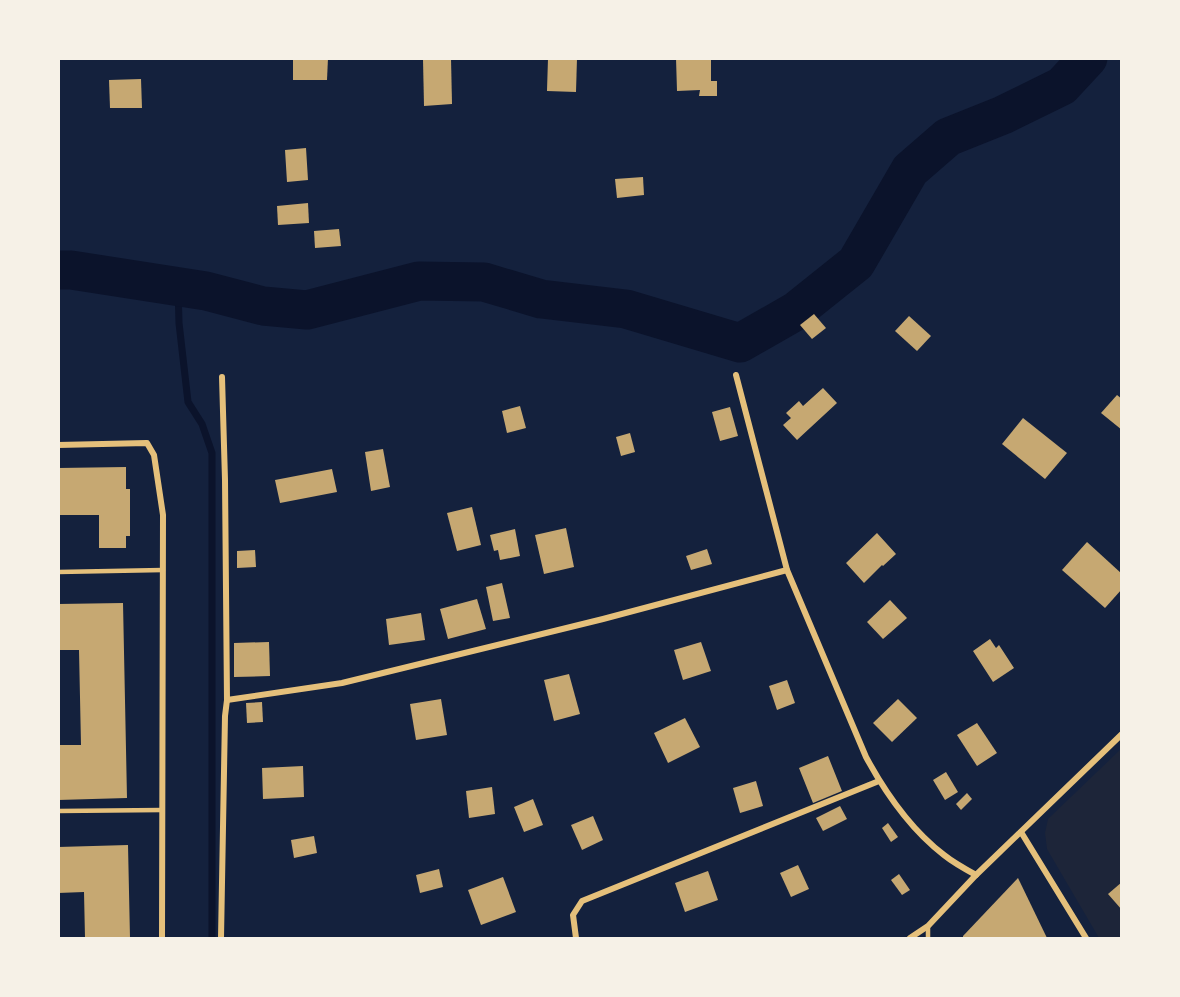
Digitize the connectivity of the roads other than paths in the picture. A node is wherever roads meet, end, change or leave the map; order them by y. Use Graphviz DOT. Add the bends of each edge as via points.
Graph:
graph roads {
  1 [pos="736,375"];
  2 [pos="222,377"];
  3 [pos="58,445"];
  4 [pos="163,570"];
  5 [pos="787,570"];
  6 [pos="58,572"];
  7 [pos="227,700"];
  8 [pos="1122,734"];
  9 [pos="879,781"];
  10 [pos="162,810"];
  11 [pos="58,811"];
  12 [pos="1021,832"];
  13 [pos="976,875"];
  14 [pos="928,926"];
  15 [pos="162,939"];
  16 [pos="221,939"];
  17 [pos="576,939"];
  18 [pos="910,939"];
  19 [pos="928,939"];
  20 [pos="1086,939"];
  1 -- 5 [label="street"];
  2 -- 7 [label="street"];
  3 -- 4 [label="street" via="147,442 154,455 163,515"];
  4 -- 6 [label="lane"];
  4 -- 10 [label="street"];
  5 -- 7 [label="street" via="342,683"];
  5 -- 9 [label="street"];
  7 -- 16 [label="street"];
  8 -- 12 [label="street"];
  9 -- 13 [label="street" via="904,818 944,855"];
  9 -- 17 [label="street" via="582,901 573,915"];
  10 -- 11 [label="lane"];
  10 -- 15 [label="street"];
  12 -- 13 [label="street"];
  12 -- 20 [label="street"];
  13 -- 14 [label="street"];
  14 -- 18 [label="street"];
  14 -- 19 [label="lane"];
}
